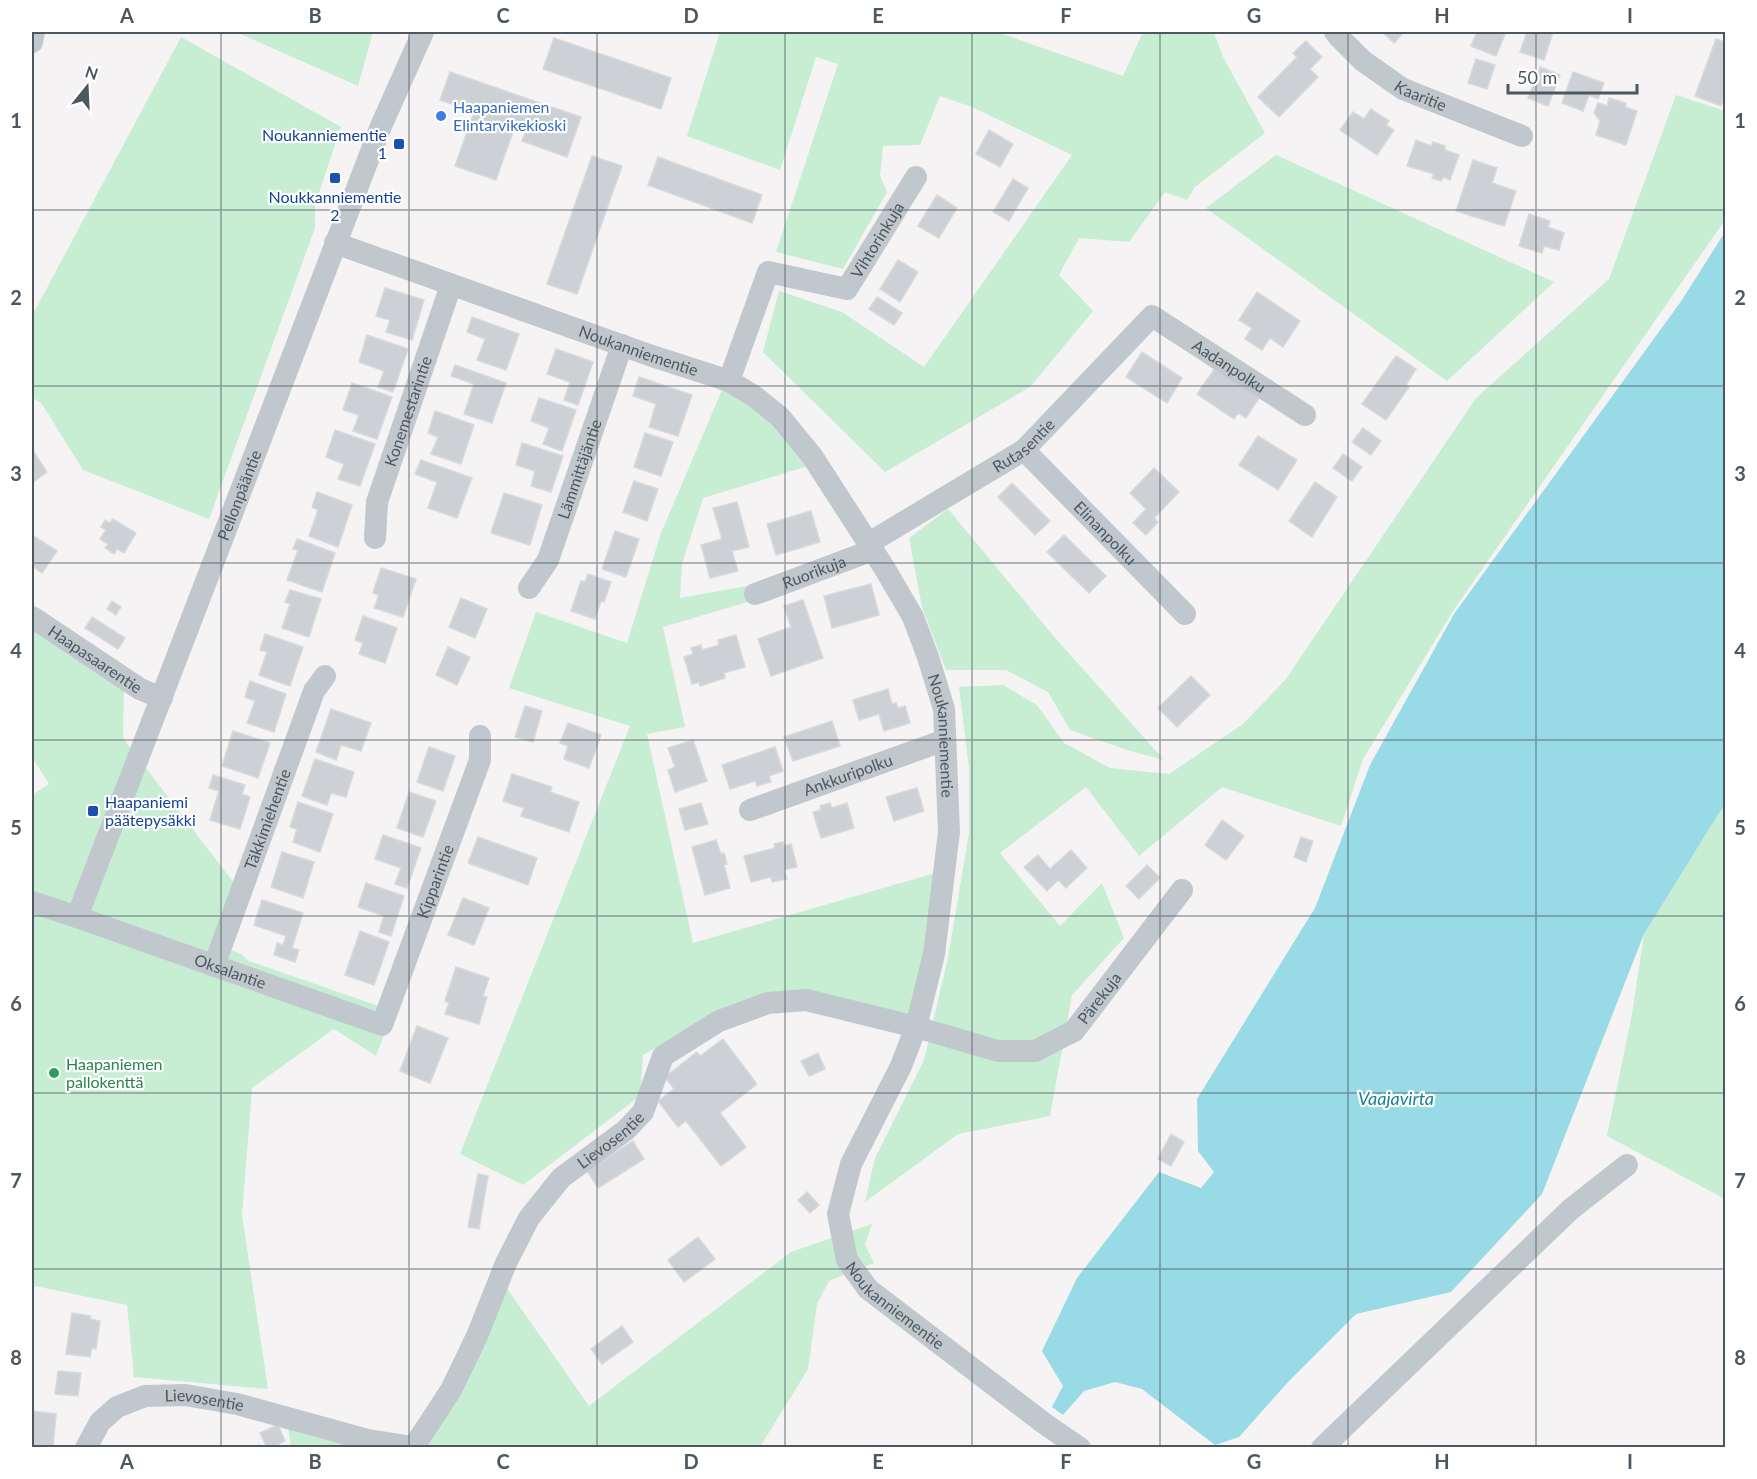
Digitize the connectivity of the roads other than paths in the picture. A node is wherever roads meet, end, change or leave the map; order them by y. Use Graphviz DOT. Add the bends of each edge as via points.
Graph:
graph roads {
  1 [pos="34,32"];
  2 [pos="423,32"];
  3 [pos="1335,32"];
  4 [pos="32,42"];
  5 [pos="1522,136"];
  6 [pos="916,177"];
  7 [pos="335,243"];
  8 [pos="451,285"];
  9 [pos="1152,316"];
  10 [pos="622,345"];
  11 [pos="729,381"];
  12 [pos="1305,415"];
  13 [pos="1024,450"];
  14 [pos="375,538"];
  15 [pos="871,547"];
  16 [pos="529,588"];
  17 [pos="755,594"];
  18 [pos="1185,614"];
  19 [pos="32,617"];
  20 [pos="325,676"];
  21 [pos="162,698"];
  22 [pos="480,736"];
  23 [pos="945,740"];
  24 [pos="750,810"];
  25 [pos="1182,890"];
  26 [pos="32,902"];
  27 [pos="77,917"];
  28 [pos="214,966"];
  29 [pos="382,1025"];
  30 [pos="916,1027"];
  31 [pos="1627,1165"];
  32 [pos="413,1447"];
  33 [pos="86,1448"];
  34 [pos="1080,1448"];
  35 [pos="1322,1448"];
  1 -- 4 [label="street"];
  2 -- 7 [label="street, Pellonpääntie"];
  3 -- 5 [label="street, Kaaritie" via="1363,61 1403,89"];
  6 -- 11 [label="street, Vihtorinkuja" via="848,289 768,272"];
  7 -- 8 [label="street, Noukanniementie"];
  7 -- 21 [label="street, Pellonpääntie"];
  8 -- 10 [label="street, Noukanniementie"];
  8 -- 14 [label="street, Konemestarintie" via="377,502"];
  9 -- 12 [label="street, Aadanpolku"];
  9 -- 13 [label="street, Rutasentie"];
  10 -- 11 [label="street, Noukanniementie"];
  10 -- 16 [label="street, Lämmittäjäntie" via="548,560"];
  11 -- 15 [label="street, Noukanniementie" via="780,417 812,456"];
  13 -- 15 [label="street, Rutasentie"];
  13 -- 18 [label="street, Elinanpolku"];
  15 -- 17 [label="street, Ruorikuja"];
  15 -- 23 [label="street, Noukanniementie" via="913,617 944,708"];
  19 -- 21 [label="street, Haapasaarentie" via="140,689"];
  20 -- 28 [label="street, Täkkimiehentie" via="314,692"];
  21 -- 27 [label="street, Pellonpääntie"];
  22 -- 29 [label="street, Kipparintie" via="480,760"];
  23 -- 24 [label="street, Ankkuripolku"];
  23 -- 30 [label="street, Noukanniementie" via="950,832 934,954"];
  25 -- 30 [label="street, Pärekuja" via="1074,1031 1035,1051 998,1051"];
  26 -- 27 [label="street"];
  27 -- 28 [label="street, Oksalantie"];
  28 -- 29 [label="street, Oksalantie"];
  30 -- 32 [label="street, Lievosentie" via="806,1000 768,1004 719,1021 663,1056 643,1112 626,1130 561,1178 529,1218 451,1390"];
  30 -- 34 [label="street, Noukanniementie" via="901,1066 850,1164 838,1214 847,1260 868,1288"];
  31 -- 35 [label="street" via="1571,1209"];
  32 -- 33 [label="street, Lievosentie" via="368,1440 237,1404 185,1395 145,1396 117,1407 100,1422"];
}
